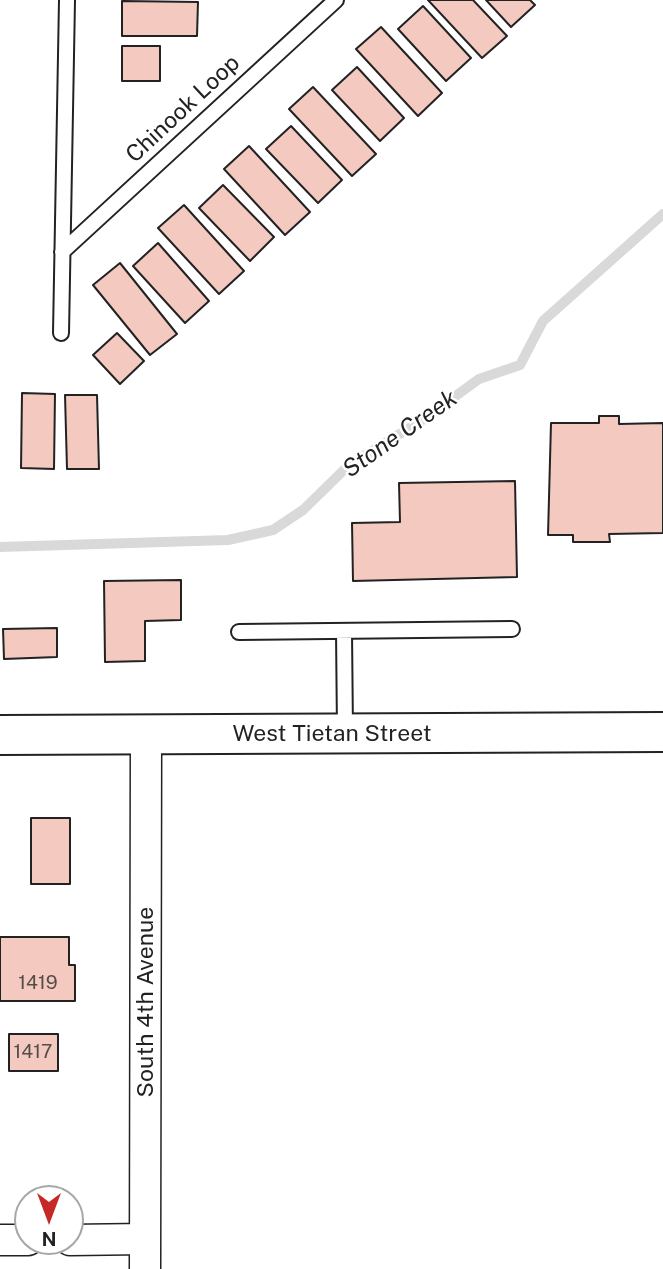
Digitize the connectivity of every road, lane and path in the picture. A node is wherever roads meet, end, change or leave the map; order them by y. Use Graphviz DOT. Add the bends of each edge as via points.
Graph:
graph roads {
  1 [pos="67,0"];
  2 [pos="336,0"];
  3 [pos="62,252"];
  4 [pos="61,333"];
  5 [pos="512,629"];
  6 [pos="344,631"];
  7 [pos="239,632"];
  8 [pos="663,732"];
  9 [pos="345,734"];
  10 [pos="0,735"];
  11 [pos="146,735"];
  12 [pos="145,1239"];
  13 [pos="84,1240"];
  14 [pos="145,1269"];
  1 -- 3 [label="lane"];
  2 -- 3 [label="lane, Chinook Loop"];
  3 -- 4 [label="lane"];
  5 -- 6 [label="lane"];
  6 -- 7 [label="lane"];
  6 -- 9 [label="lane"];
  8 -- 9 [label="main road, West Tietan Street"];
  9 -- 11 [label="main road, West Tietan Street"];
  10 -- 11 [label="main road, West Tietan Street"];
  11 -- 12 [label="street, South 4th Avenue"];
  12 -- 13 [label="street"];
  12 -- 14 [label="street, South 4th Avenue"];
}
